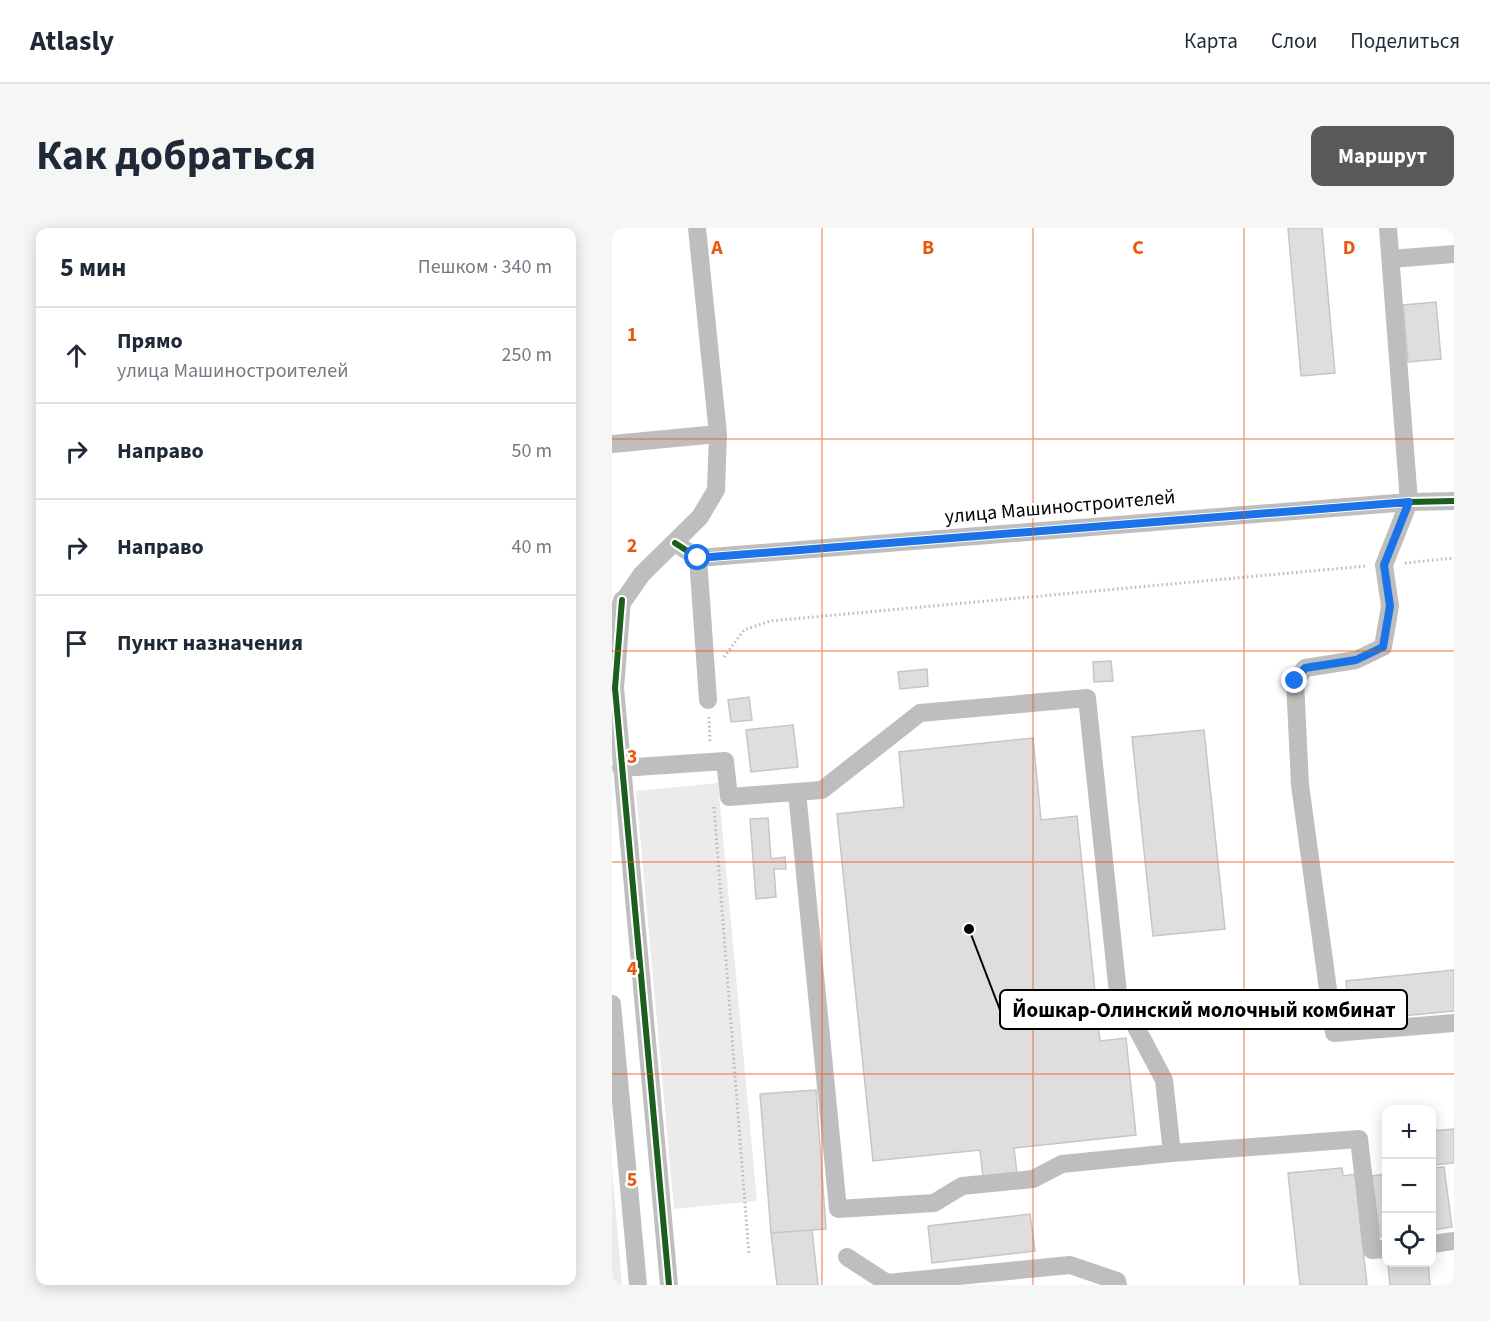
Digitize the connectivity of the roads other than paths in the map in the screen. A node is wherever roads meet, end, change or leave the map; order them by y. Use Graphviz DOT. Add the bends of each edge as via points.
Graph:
graph roads {
  1 [pos="698,228"];
  2 [pos="1388,228"];
  3 [pos="1454,254"];
  4 [pos="1391,260"];
  5 [pos="718,434"];
  6 [pos="612,444"];
  7 [pos="1454,501"];
  8 [pos="1409,502"];
  9 [pos="675,543"];
  10 [pos="698,558"];
  11 [pos="622,600"];
  12 [pos="612,620"];
  13 [pos="708,700"];
  14 [pos="621,768"];
  15 [pos="797,792"];
  16 [pos="612,1004"];
  17 [pos="645,1022"];
  18 [pos="1454,1023"];
  19 [pos="614,1024"];
  20 [pos="1172,1153"];
  21 [pos="1454,1241"];
  22 [pos="1436,1243"];
  23 [pos="1382,1249"];
  24 [pos="847,1257"];
  25 [pos="638,1285"];
  26 [pos="669,1285"];
  27 [pos="1118,1285"];
  1 -- 5 [label="street"];
  2 -- 4 [label="street"];
  3 -- 4 [label="street"];
  4 -- 8 [label="street"];
  5 -- 6 [label="street"];
  5 -- 9 [label="street" via="716,490 700,517"];
  7 -- 8 [label="street, улица Машиностроителей"];
  8 -- 10 [label="street, улица Машиностроителей"];
  8 -- 18 [label="street" via="1384,565 1390,606 1383,647 1356,660 1305,668 1295,681 1300,785 1334,1033"];
  9 -- 10 [label="street"];
  9 -- 11 [label="street" via="642,574"];
  10 -- 13 [label="street"];
  11 -- 12 [label="street"];
  11 -- 14 [label="street" via="615,687"];
  14 -- 15 [label="street" via="725,761 729,797"];
  14 -- 17 [label="street"];
  15 -- 20 [label="street" via="838,1209 934,1203 962,1186 1034,1179 1062,1164"];
  15 -- 20 [label="street" via="822,790 920,713 1087,698 1118,993 1164,1080"];
  16 -- 19 [label="street"];
  17 -- 19 [label="street"];
  17 -- 26 [label="street"];
  19 -- 25 [label="street"];
  20 -- 23 [label="street" via="1359,1139 1372,1250"];
  21 -- 22 [label="street"];
  24 -- 27 [label="street" via="887,1283 1070,1265 1117,1281"];
}
